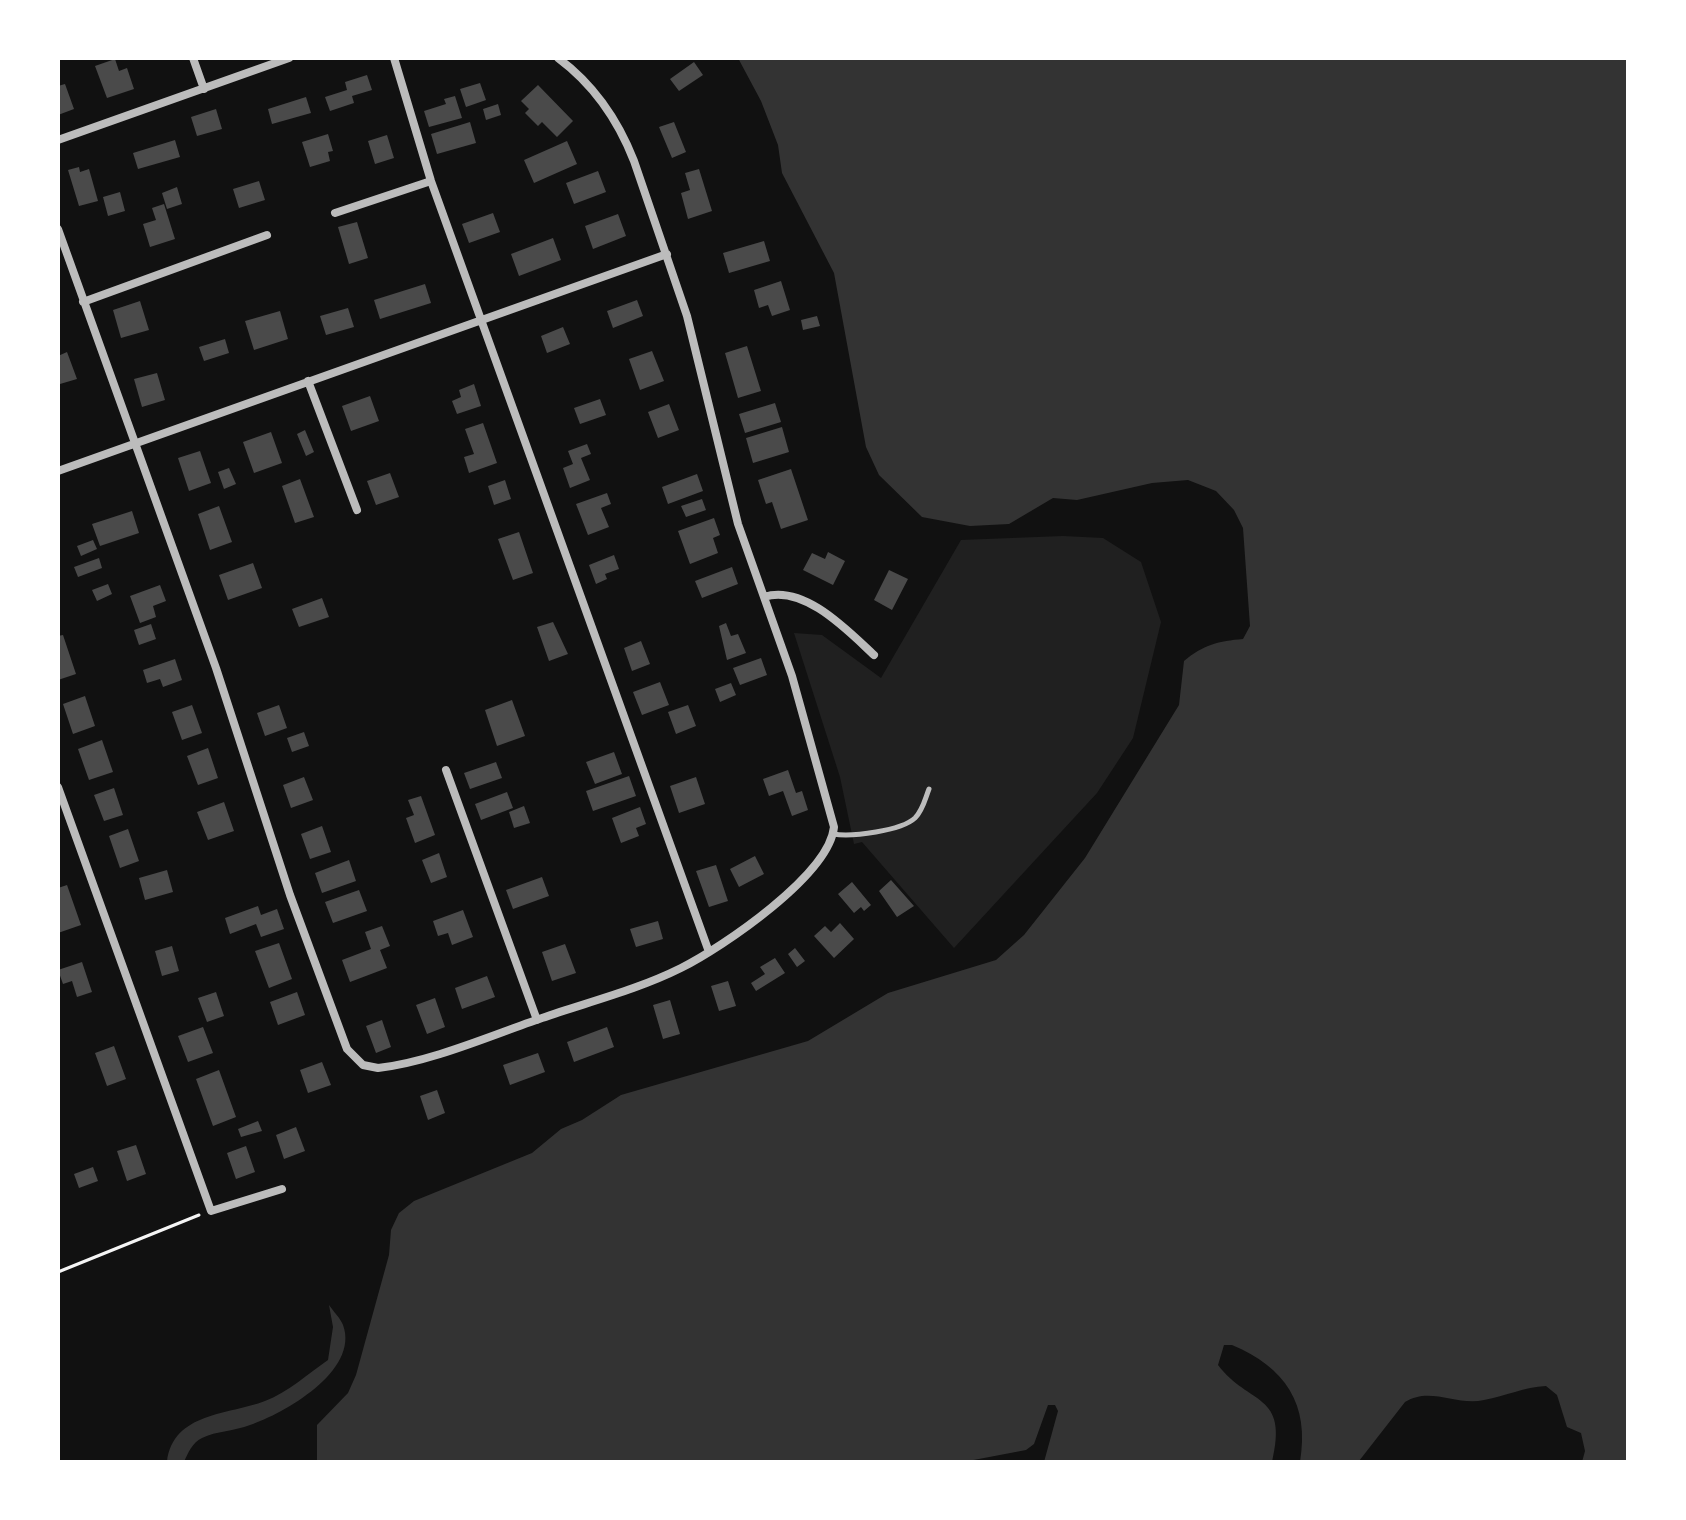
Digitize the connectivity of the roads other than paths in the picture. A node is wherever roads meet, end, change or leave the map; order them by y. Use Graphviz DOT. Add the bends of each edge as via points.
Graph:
graph roads {
  1 [pos="193,58"];
  2 [pos="289,58"];
  3 [pos="394,58"];
  4 [pos="558,58"];
  5 [pos="204,89"];
  6 [pos="58,140"];
  7 [pos="431,181"];
  8 [pos="335,213"];
  9 [pos="58,229"];
  10 [pos="267,235"];
  11 [pos="667,254"];
  12 [pos="83,302"];
  13 [pos="482,319"];
  14 [pos="308,381"];
  15 [pos="135,441"];
  16 [pos="58,471"];
  17 [pos="357,510"];
  18 [pos="764,597"];
  19 [pos="874,655"];
  20 [pos="446,770"];
  21 [pos="58,787"];
  22 [pos="929,789"];
  23 [pos="833,834"];
  24 [pos="709,952"];
  25 [pos="537,1020"];
  26 [pos="282,1189"];
  1 -- 5 [label="street"];
  2 -- 5 [label="street"];
  3 -- 7 [label="street"];
  4 -- 11 [label="street" via="589,86 624,137"];
  5 -- 6 [label="street"];
  7 -- 8 [label="street"];
  7 -- 13 [label="street"];
  9 -- 12 [label="street"];
  10 -- 12 [label="street"];
  11 -- 13 [label="street"];
  11 -- 18 [label="street" via="738,524"];
  12 -- 15 [label="street"];
  13 -- 14 [label="street"];
  13 -- 24 [label="street"];
  14 -- 15 [label="street"];
  14 -- 17 [label="street"];
  15 -- 16 [label="street"];
  15 -- 25 [label="street" via="296,910 352,1056 363,1065 386,1067"];
  18 -- 19 [label="street" via="784,595 813,607"];
  18 -- 23 [label="street" via="832,809"];
  20 -- 25 [label="street"];
  21 -- 26 [label="street" via="211,1211"];
  22 -- 23 [label="lane" via="920,812 909,822 856,835"];
  23 -- 24 [label="street" via="811,872"];
  24 -- 25 [label="street" via="658,978"];
}
